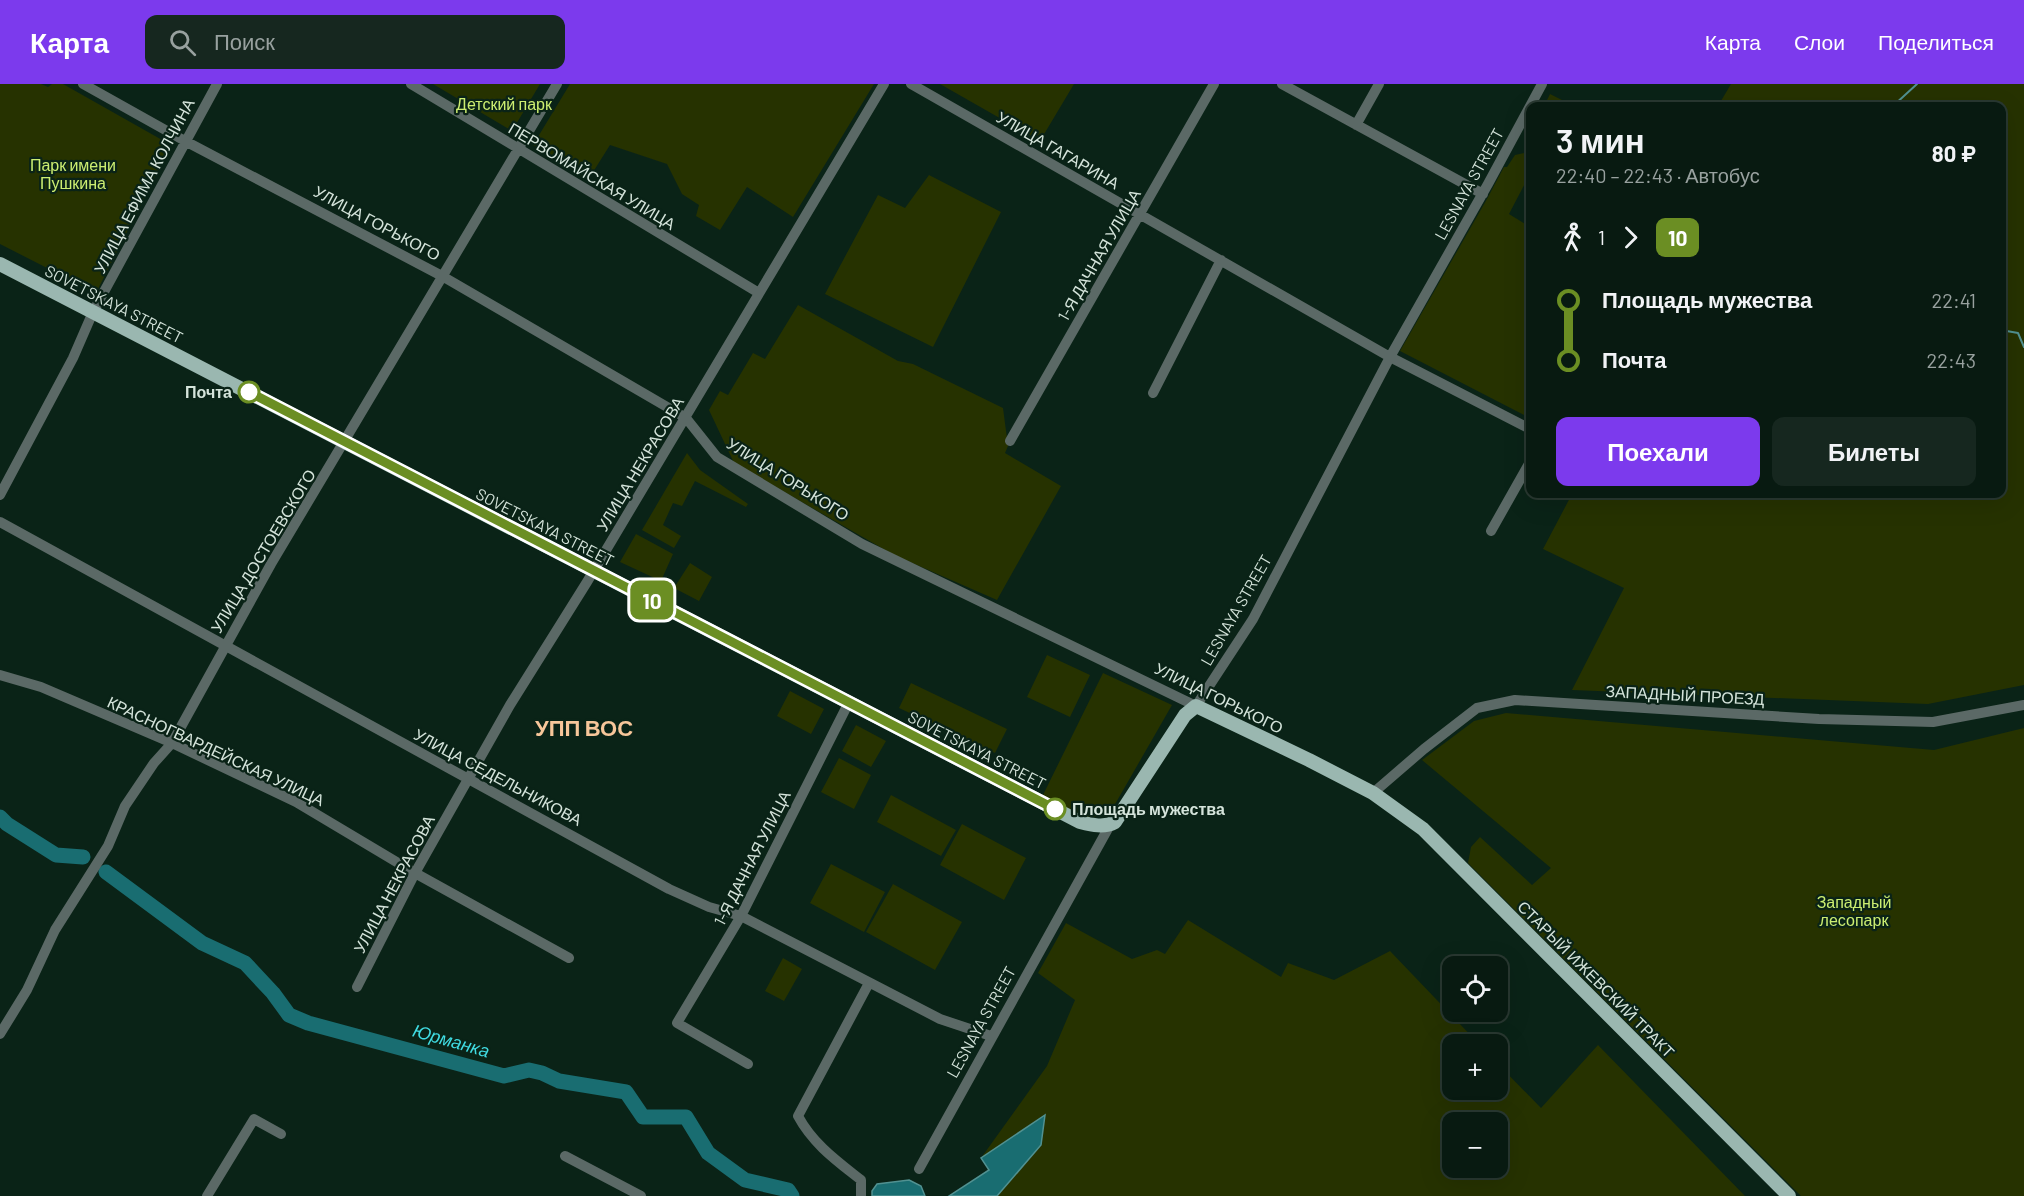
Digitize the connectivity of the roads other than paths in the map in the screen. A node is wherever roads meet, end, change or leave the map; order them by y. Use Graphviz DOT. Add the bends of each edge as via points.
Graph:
graph roads {
  1 [pos="83,84"];
  2 [pos="218,84"];
  3 [pos="411,84"];
  4 [pos="556,84"];
  5 [pos="884,84"];
  6 [pos="911,84"];
  7 [pos="1214,84"];
  8 [pos="1282,84"];
  9 [pos="1379,84"];
  10 [pos="1542,84"];
  11 [pos="1532,102"];
  12 [pos="1526,114"];
  13 [pos="1356,125"];
  14 [pos="185,141"];
  15 [pos="517,149"];
  16 [pos="1483,194"];
  17 [pos="1140,214"];
  18 [pos="1221,260"];
  19 [pos="0,264"];
  20 [pos="442,276"];
  21 [pos="759,293"];
  22 [pos="93,312"];
  23 [pos="1390,357"];
  24 [pos="1153,393"];
  25 [pos="686,418"];
  26 [pos="1526,427"];
  27 [pos="1010,441"];
  28 [pos="345,442"];
  29 [pos="1526,469"];
  30 [pos="0,495"];
  31 [pos="0,522"];
  32 [pos="1491,531"];
  33 [pos="594,571"];
  34 [pos="225,645"];
  35 [pos="0,675"];
  36 [pos="849,702"];
  37 [pos="2024,705"];
  38 [pos="1196,706"];
  39 [pos="172,743"];
  40 [pos="468,778"];
  41 [pos="1373,793"];
  42 [pos="1110,825"];
  43 [pos="415,873"];
  44 [pos="741,916"];
  45 [pos="569,958"];
  46 [pos="869,983"];
  47 [pos="357,987"];
  48 [pos="0,1034"];
  49 [pos="991,1036"];
  50 [pos="748,1064"];
  51 [pos="281,1134"];
  52 [pos="565,1156"];
  53 [pos="919,1169"];
  54 [pos="207,1196"];
  55 [pos="640,1196"];
  56 [pos="861,1196"];
  57 [pos="1789,1196"];
  1 -- 14 [label="street, УЛИЦА ГОРЬКОГО"];
  2 -- 14 [label="street, УЛИЦА ЕФИМА КОЛЧИНА"];
  3 -- 15 [label="street, ПЕРВОМАЙСКАЯ УЛИЦА"];
  4 -- 15 [label="street, УЛИЦА ДОСТОЕВСКОГО"];
  5 -- 21 [label="street, УЛИЦА НЕКРАСОВА"];
  6 -- 17 [label="street, УЛИЦА ГАГАРИНА"];
  7 -- 17 [label="street, 1-Я ДАЧНАЯ УЛИЦА"];
  8 -- 13 [label="street"];
  9 -- 13 [label="street"];
  10 -- 11 [label="street, LESNAYA STREET"];
  12 -- 16 [label="street, LESNAYA STREET"];
  13 -- 16 [label="street"];
  14 -- 20 [label="street, УЛИЦА ГОРЬКОГО"];
  14 -- 22 [label="street, УЛИЦА ЕФИМА КОЛЧИНА"];
  15 -- 20 [label="street, УЛИЦА ДОСТОЕВСКОГО"];
  15 -- 21 [label="street, ПЕРВОМАЙСКАЯ УЛИЦА"];
  16 -- 23 [label="street, LESNAYA STREET"];
  17 -- 18 [label="street, УЛИЦА ГАГАРИНА"];
  17 -- 27 [label="street, 1-Я ДАЧНАЯ УЛИЦА"];
  18 -- 23 [label="street, УЛИЦА ГАГАРИНА"];
  18 -- 24 [label="street"];
  19 -- 22 [label="main road, SOVETSKAYA STREET"];
  20 -- 25 [label="street, УЛИЦА ГОРЬКОГО"];
  20 -- 28 [label="street, УЛИЦА ДОСТОЕВСКОГО"];
  21 -- 25 [label="street, УЛИЦА НЕКРАСОВА"];
  22 -- 28 [label="main road, SOVETSKAYA STREET"];
  22 -- 30 [label="street, УЛИЦА ЕФИМА КОЛЧИНА" via="73,358"];
  23 -- 26 [label="street, УЛИЦА ГАГАРИНА"];
  23 -- 38 [label="street, LESNAYA STREET" via="1253,619"];
  25 -- 33 [label="street, УЛИЦА НЕКРАСОВА"];
  25 -- 38 [label="street, УЛИЦА ГОРЬКОГО" via="717,458 862,544"];
  28 -- 33 [label="main road, SOVETSKAYA STREET"];
  28 -- 34 [label="street, УЛИЦА ДОСТОЕВСКОГО"];
  29 -- 32 [label="street"];
  31 -- 34 [label="street, УЛИЦА СЕДЕЛЬНИКОВА"];
  33 -- 36 [label="main road, SOVETSKAYA STREET"];
  33 -- 40 [label="street, УЛИЦА НЕКРАСОВА"];
  34 -- 39 [label="street, УЛИЦА ДОСТОЕВСКОГО"];
  34 -- 40 [label="street, УЛИЦА СЕДЕЛЬНИКОВА"];
  35 -- 39 [label="street, КРАСНОГВАРДЕЙСКАЯ УЛИЦА" via="41,687"];
  36 -- 42 [label="main road, SOVETSKAYA STREET" via="1080,822"];
  36 -- 44 [label="street, 1-Я ДАЧНАЯ УЛИЦА"];
  37 -- 41 [label="street, ЗАПАДНЫЙ ПРОЕЗД" via="1933,722 1515,700 1476,708"];
  38 -- 41 [label="main road, УЛИЦА ГОРЬКОГО"];
  38 -- 42 [label="main road, LESNAYA STREET" via="1185,715"];
  39 -- 43 [label="street, КРАСНОГВАРДЕЙСКАЯ УЛИЦА" via="296,802"];
  39 -- 48 [label="street, УЛИЦА ДОСТОЕВСКОГО" via="125,806 108,846 55,930 27,990"];
  40 -- 43 [label="street, УЛИЦА НЕКРАСОВА"];
  40 -- 44 [label="street, УЛИЦА СЕДЕЛЬНИКОВА" via="669,889"];
  41 -- 57 [label="main road, СТАРЫЙ ИЖЕВСКИЙ ТРАКТ" via="1424,829"];
  42 -- 49 [label="street, LESNAYA STREET"];
  43 -- 45 [label="street, КРАСНОГВАРДЕЙСКАЯ УЛИЦА"];
  43 -- 47 [label="street, УЛИЦА НЕКРАСОВА"];
  44 -- 46 [label="street, УЛИЦА СЕДЕЛЬНИКОВА"];
  44 -- 50 [label="street, 1-Я ДАЧНАЯ УЛИЦА" via="677,1023"];
  46 -- 49 [label="street, УЛИЦА СЕДЕЛЬНИКОВА" via="940,1019"];
  46 -- 56 [label="street" via="798,1116 806,1132 861,1180"];
  49 -- 53 [label="street, LESNAYA STREET"];
  51 -- 54 [label="street" via="254,1119"];
  52 -- 55 [label="street"];
}
